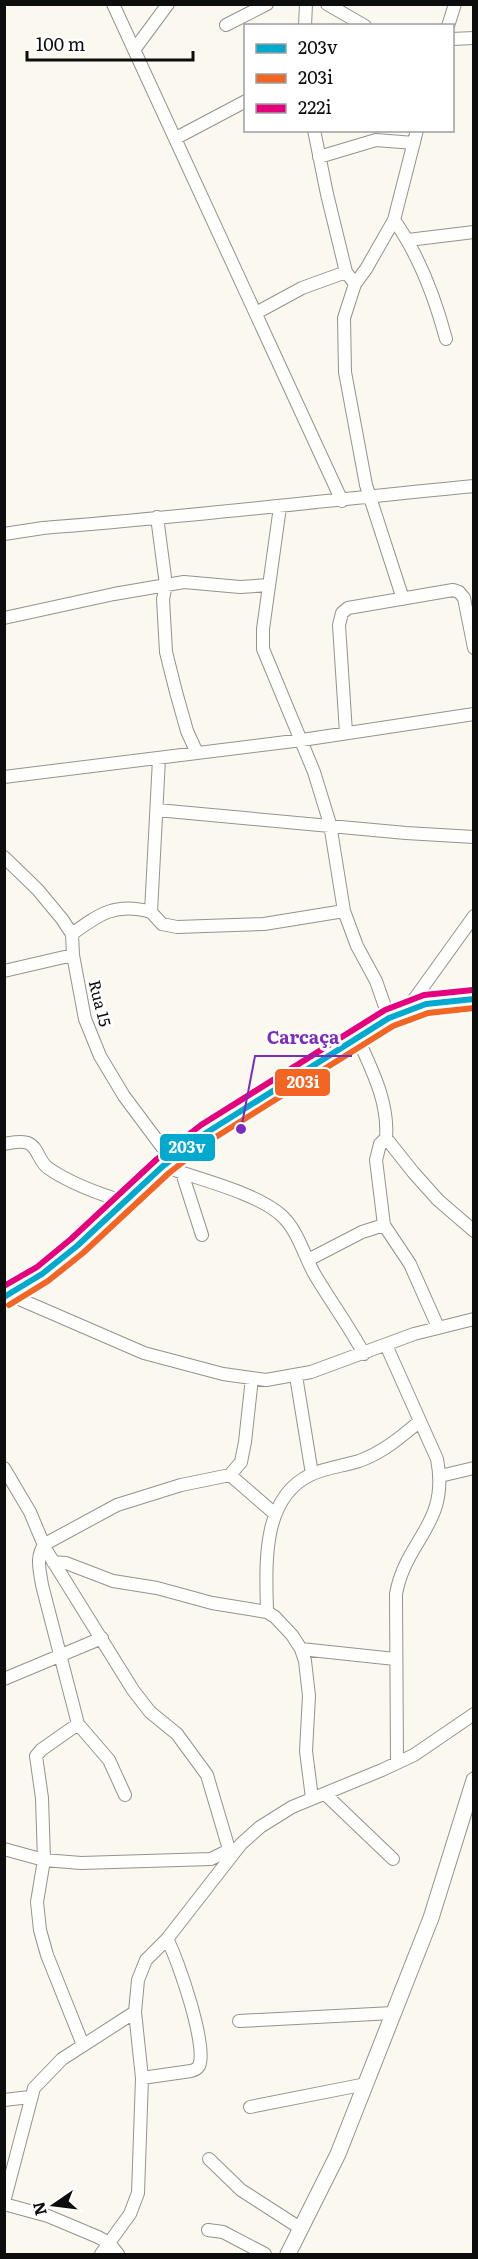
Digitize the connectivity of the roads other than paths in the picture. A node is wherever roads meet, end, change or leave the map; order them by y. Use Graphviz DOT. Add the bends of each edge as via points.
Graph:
graph roads {
  1 [pos="113,4"];
  2 [pos="168,4"];
  3 [pos="267,4"];
  4 [pos="306,4"];
  5 [pos="327,4"];
  6 [pos="455,4"];
  7 [pos="305,24"];
  8 [pos="362,24"];
  9 [pos="449,24"];
  10 [pos="225,25"];
  11 [pos="474,38"];
  12 [pos="454,39"];
  13 [pos="134,50"];
  14 [pos="244,102"];
  15 [pos="314,132"];
  16 [pos="416,137"];
  17 [pos="176,138"];
  18 [pos="319,157"];
  19 [pos="394,220"];
  20 [pos="474,232"];
  21 [pos="408,240"];
  22 [pos="346,272"];
  23 [pos="355,284"];
  24 [pos="256,313"];
  25 [pos="446,339"];
  26 [pos="474,486"];
  27 [pos="371,496"];
  28 [pos="342,501"];
  29 [pos="279,507"];
  30 [pos="157,517"];
  31 [pos="4,534"];
  32 [pos="166,585"];
  33 [pos="269,585"];
  34 [pos="403,599"];
  35 [pos="4,618"];
  36 [pos="474,648"];
  37 [pos="474,714"];
  38 [pos="346,733"];
  39 [pos="303,740"];
  40 [pos="197,753"];
  41 [pos="159,759"];
  42 [pos="4,777"];
  43 [pos="157,810"];
  44 [pos="330,825"];
  45 [pos="474,837"];
  46 [pos="4,857"];
  47 [pos="344,911"];
  48 [pos="151,912"];
  49 [pos="474,916"];
  50 [pos="72,934"];
  51 [pos="73,955"];
  52 [pos="4,971"];
  53 [pos="474,999"];
  54 [pos="405,1012"];
  55 [pos="389,1018"];
  56 [pos="357,1039"];
  57 [pos="386,1138"];
  58 [pos="4,1144"];
  59 [pos="167,1163"];
  60 [pos="182,1173"];
  61 [pos="126,1202"];
  62 [pos="384,1224"];
  63 [pos="474,1231"];
  64 [pos="202,1235"];
  65 [pos="308,1260"];
  66 [pos="7,1296"];
  67 [pos="474,1319"];
  68 [pos="438,1327"];
  69 [pos="386,1345"];
  70 [pos="364,1354"];
  71 [pos="296,1376"];
  72 [pos="252,1378"];
  73 [pos="420,1421"];
  74 [pos="4,1468"];
  75 [pos="474,1468"];
  76 [pos="312,1474"];
  77 [pos="230,1475"];
  78 [pos="440,1476"];
  79 [pos="275,1514"];
  80 [pos="45,1544"];
  81 [pos="53,1562"];
  82 [pos="267,1612"];
  83 [pos="102,1638"];
  84 [pos="301,1649"];
  85 [pos="60,1657"];
  86 [pos="395,1659"];
  87 [pos="4,1679"];
  88 [pos="474,1714"];
  89 [pos="78,1724"];
  90 [pos="397,1764"];
  91 [pos="474,1780"];
  92 [pos="325,1794"];
  93 [pos="125,1795"];
  94 [pos="312,1798"];
  95 [pos="4,1849"];
  96 [pos="230,1853"];
  97 [pos="393,1859"];
  98 [pos="44,1860"];
  99 [pos="167,1939"];
  100 [pos="135,2012"];
  101 [pos="393,2013"];
  102 [pos="239,2021"];
  103 [pos="83,2045"];
  104 [pos="142,2078"];
  105 [pos="366,2084"];
  106 [pos="30,2097"];
  107 [pos="4,2100"];
  108 [pos="250,2107"];
  109 [pos="209,2159"];
  110 [pos="4,2203"];
  111 [pos="300,2228"];
  112 [pos="208,2230"];
  113 [pos="109,2243"];
  114 [pos="101,2254"];
  115 [pos="118,2254"];
  116 [pos="265,2254"];
  117 [pos="288,2254"];
  1 -- 13 [label="street"];
  2 -- 13 [label="street"];
  3 -- 10 [label="street"];
  4 -- 7 [label="street"];
  5 -- 8 [label="street"];
  6 -- 9 [label="street"];
  11 -- 12 [label="street"];
  13 -- 17 [label="street"];
  14 -- 17 [label="street"];
  15 -- 18 [label="street"];
  16 -- 18 [label="street" via="376,140"];
  16 -- 19 [label="street"];
  17 -- 24 [label="street"];
  18 -- 22 [label="street"];
  19 -- 21 [label="street"];
  19 -- 23 [label="street"];
  20 -- 21 [label="street"];
  21 -- 25 [label="street"];
  22 -- 23 [label="street"];
  22 -- 24 [label="street" via="302,288"];
  23 -- 27 [label="street" via="344,318 345,372"];
  24 -- 28 [label="street"];
  26 -- 27 [label="street"];
  27 -- 28 [label="street"];
  27 -- 34 [label="street"];
  28 -- 29 [label="street"];
  29 -- 30 [label="street"];
  29 -- 33 [label="street"];
  30 -- 31 [label="street"];
  30 -- 32 [label="street"];
  32 -- 33 [label="street"];
  32 -- 35 [label="street"];
  32 -- 40 [label="street" via="166,652 178,702"];
  33 -- 39 [label="street" via="263,649"];
  34 -- 36 [label="street" via="459,592 464,598"];
  34 -- 38 [label="street" via="348,608 342,613 339,625"];
  37 -- 38 [label="street"];
  38 -- 39 [label="street"];
  39 -- 40 [label="street"];
  39 -- 44 [label="street"];
  40 -- 41 [label="street"];
  41 -- 42 [label="street"];
  41 -- 43 [label="street"];
  43 -- 44 [label="street"];
  43 -- 48 [label="street"];
  44 -- 45 [label="street"];
  44 -- 47 [label="street"];
  46 -- 50 [label="street" via="38,890"];
  47 -- 48 [label="street" via="264,924 177,927 162,924"];
  47 -- 55 [label="street"];
  48 -- 50 [label="street" via="127,907 108,910"];
  49 -- 54 [label="street"];
  50 -- 51 [label="street, Rua 15"];
  51 -- 52 [label="street"];
  51 -- 59 [label="street, Rua 15" via="85,1019 100,1056"];
  53 -- 54 [label="street" via="426,1004"];
  54 -- 55 [label="street"];
  55 -- 56 [label="street"];
  56 -- 57 [label="street" via="383,1104"];
  56 -- 59 [label="street" via="206,1133"];
  57 -- 62 [label="street" via="376,1160"];
  57 -- 63 [label="street" via="438,1200"];
  58 -- 61 [label="street" via="31,1144 45,1166 54,1172"];
  59 -- 60 [label="street"];
  59 -- 61 [label="street"];
  60 -- 64 [label="street"];
  60 -- 65 [label="street" via="275,1210 289,1223"];
  61 -- 66 [label="street" via="42,1274"];
  62 -- 65 [label="street"];
  62 -- 68 [label="street" via="410,1264"];
  65 -- 70 [label="street"];
  66 -- 72 [label="street" via="144,1353"];
  67 -- 68 [label="street"];
  68 -- 69 [label="street"];
  69 -- 70 [label="street"];
  69 -- 73 [label="street"];
  70 -- 71 [label="street"];
  71 -- 72 [label="street"];
  71 -- 76 [label="street"];
  72 -- 77 [label="street" via="241,1462"];
  73 -- 76 [label="street" via="375,1455"];
  73 -- 78 [label="street"];
  74 -- 80 [label="street"];
  75 -- 78 [label="street"];
  76 -- 79 [label="street" via="291,1487"];
  77 -- 79 [label="street"];
  77 -- 80 [label="street" via="117,1505"];
  78 -- 86 [label="street" via="439,1499 431,1520 397,1586"];
  79 -- 82 [label="street" via="269,1537"];
  80 -- 81 [label="street"];
  80 -- 85 [label="street" via="38,1562"];
  81 -- 82 [label="street" via="114,1581"];
  81 -- 83 [label="street"];
  82 -- 84 [label="street" via="283,1624"];
  83 -- 85 [label="street"];
  83 -- 96 [label="street" via="133,1690 150,1712 177,1734 207,1775"];
  84 -- 86 [label="street"];
  84 -- 94 [label="street" via="309,1696 306,1751"];
  85 -- 87 [label="street"];
  85 -- 89 [label="street"];
  86 -- 90 [label="street"];
  88 -- 90 [label="street"];
  89 -- 93 [label="street" via="109,1760"];
  89 -- 98 [label="street" via="36,1756"];
  90 -- 92 [label="street"];
  91 -- 101 [label="street" via="431,1918"];
  92 -- 94 [label="street"];
  92 -- 97 [label="street"];
  94 -- 96 [label="street" via="260,1827"];
  95 -- 98 [label="street"];
  96 -- 98 [label="street" via="211,1858 81,1863"];
  96 -- 99 [label="street"];
  98 -- 103 [label="street" via="37,1902 40,1930"];
  99 -- 100 [label="street" via="152,1952 141,1970"];
  99 -- 104 [label="street" via="186,1987 198,2034 200,2064 191,2071"];
  100 -- 103 [label="street"];
  100 -- 104 [label="street"];
  101 -- 102 [label="street"];
  101 -- 105 [label="street"];
  103 -- 106 [label="street" via="40,2080"];
  104 -- 113 [label="street" via="138,2193 130,2214"];
  105 -- 108 [label="street"];
  105 -- 111 [label="street" via="338,2154"];
  106 -- 107 [label="street"];
  106 -- 110 [label="street"];
  109 -- 111 [label="street" via="241,2190"];
  110 -- 113 [label="street" via="48,2216"];
  111 -- 117 [label="street"];
  112 -- 116 [label="street" via="223,2232"];
  113 -- 114 [label="street"];
  113 -- 115 [label="street"];
}
